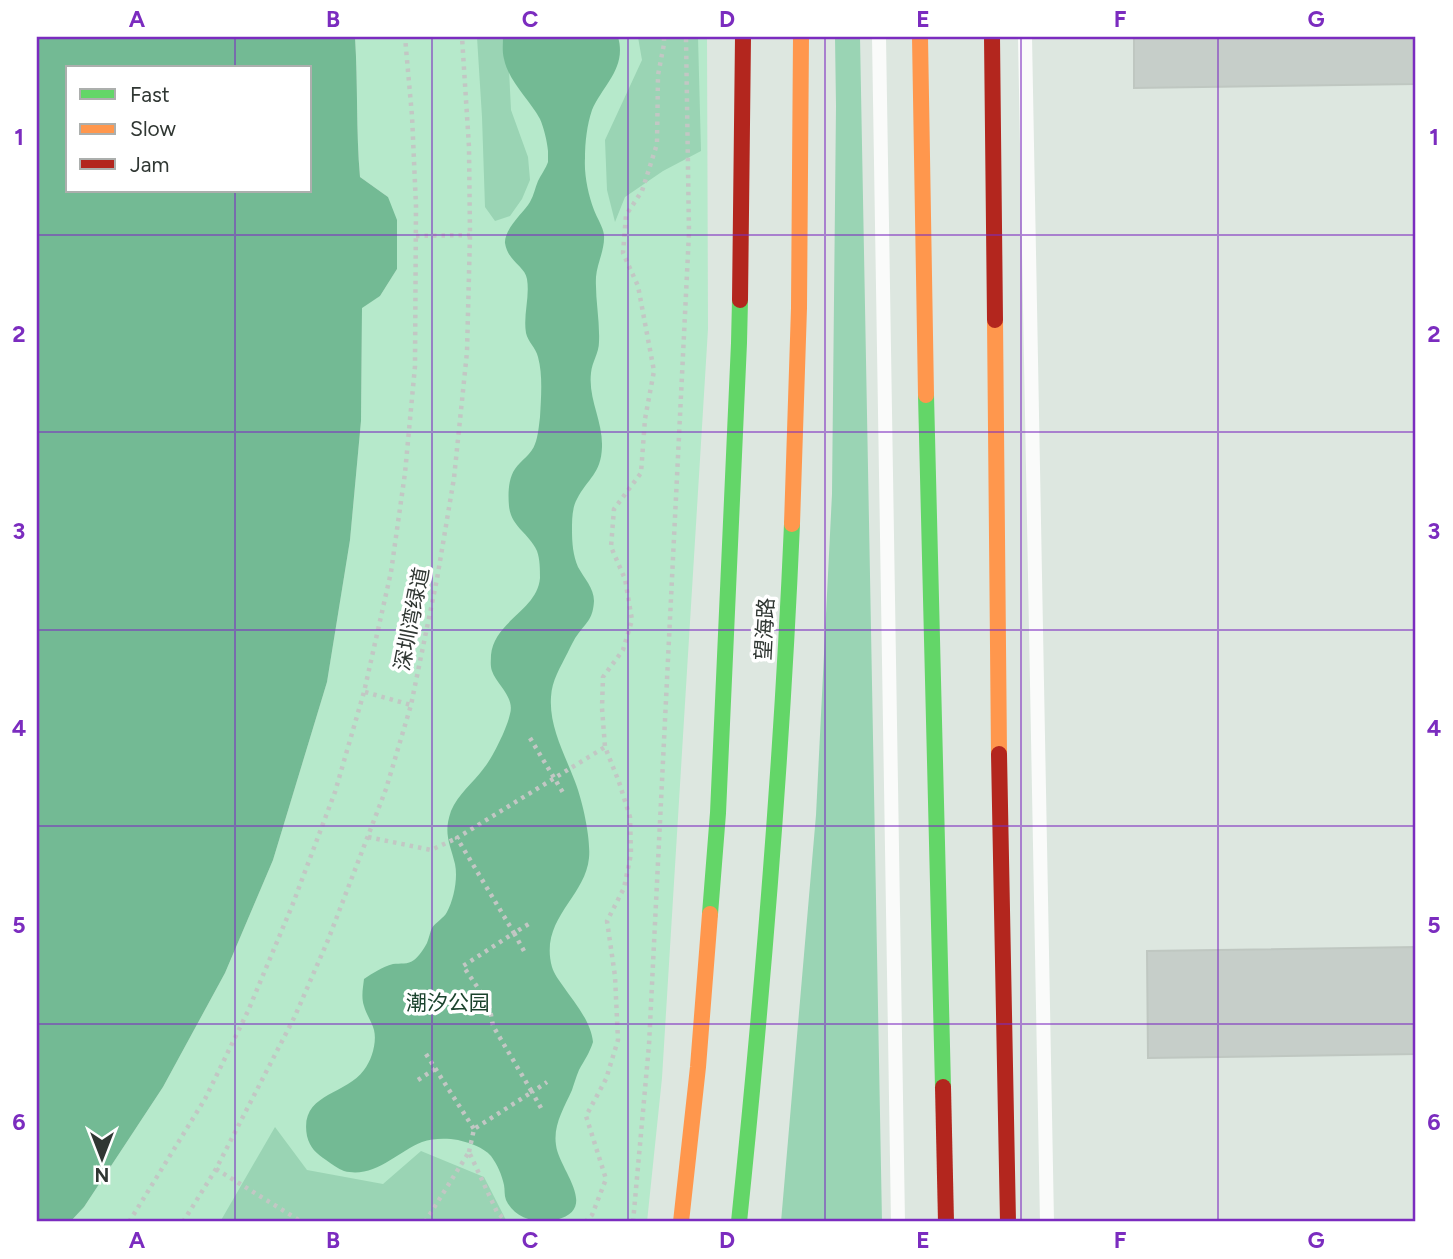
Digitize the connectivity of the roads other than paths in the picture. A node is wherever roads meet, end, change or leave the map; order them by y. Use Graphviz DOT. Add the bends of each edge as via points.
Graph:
graph roads {
  1 [pos="743,37"];
  2 [pos="801,37"];
  3 [pos="879,37"];
  4 [pos="920,37"];
  5 [pos="992,37"];
  6 [pos="1025,37"];
  7 [pos="681,1222"];
  8 [pos="739,1222"];
  9 [pos="898,1222"];
  10 [pos="946,1222"];
  11 [pos="1008,1222"];
  12 [pos="1047,1222"];
  1 -- 7 [label="main road, 望海路" via="739,343 718,813"];
  2 -- 8 [label="main road, 望海路" via="799,346 778,787"];
  3 -- 9 [label="lane"];
  4 -- 10 [label="main road"];
  5 -- 11 [label="main road"];
  6 -- 12 [label="lane"];
}
